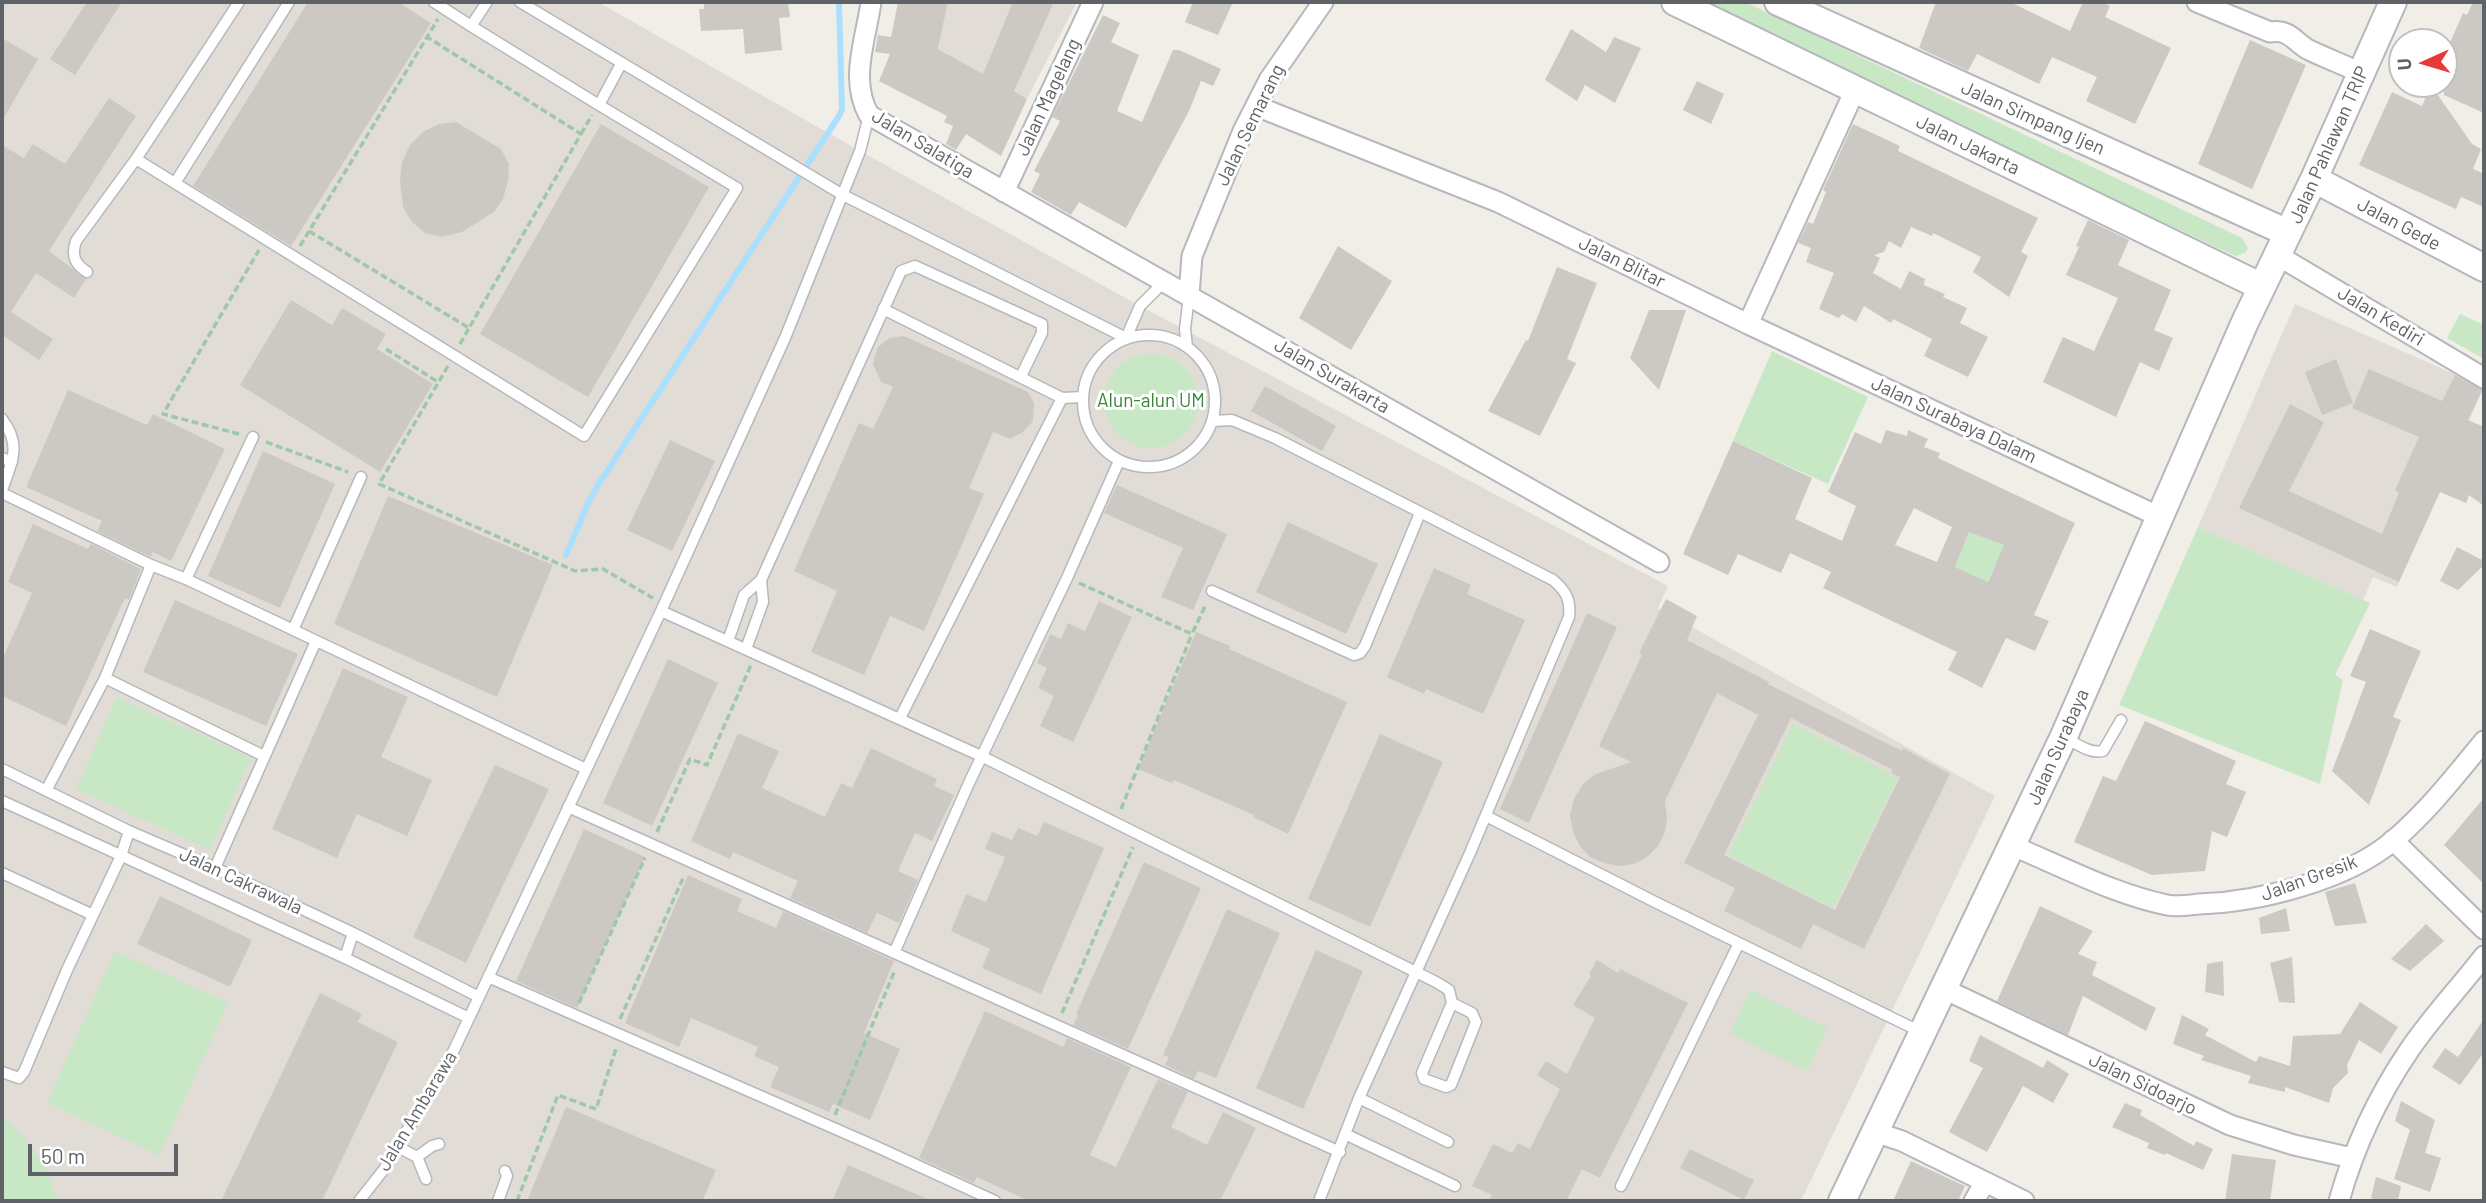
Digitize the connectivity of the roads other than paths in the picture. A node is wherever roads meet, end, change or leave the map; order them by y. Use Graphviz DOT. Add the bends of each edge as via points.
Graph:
graph roads {
  1 [pos="239,2"];
  2 [pos="289,2"];
  3 [pos="434,2"];
  4 [pos="487,2"];
  5 [pos="520,2"];
  6 [pos="872,2"];
  7 [pos="1093,2"];
  8 [pos="1323,2"];
  9 [pos="1675,2"];
  10 [pos="1778,2"];
  11 [pos="2197,2"];
  12 [pos="2393,2"];
  13 [pos="471,26"];
  14 [pos="621,64"];
  15 [pos="2361,73"];
  16 [pos="1855,90"];
  17 [pos="599,105"];
  18 [pos="1256,106"];
  19 [pos="869,115"];
  20 [pos="135,159"];
  21 [pos="2314,179"];
  22 [pos="175,183"];
  23 [pos="1004,192"];
  24 [pos="843,195"];
  25 [pos="2283,244"];
  26 [pos="1192,256"];
  27 [pos="2484,268"];
  28 [pos="87,272"];
  29 [pos="1165,282"];
  30 [pos="2262,287"];
  31 [pos="1189,295"];
  32 [pos="883,309"];
  33 [pos="1748,324"];
  34 [pos="1126,338"];
  35 [pos="1187,347"];
  36 [pos="1021,376"];
  37 [pos="2484,378"];
  38 [pos="1083,397"];
  39 [pos="1062,398"];
  40 [pos="2,419"];
  41 [pos="1212,421"];
  42 [pos="253,437"];
  43 [pos="7,460"];
  44 [pos="1119,461"];
  45 [pos="360,477"];
  46 [pos="2,491"];
  47 [pos="1420,513"];
  48 [pos="2160,517"];
  49 [pos="1660,562"];
  50 [pos="150,565"];
  51 [pos="186,579"];
  52 [pos="761,580"];
  53 [pos="1212,591"];
  54 [pos="663,607"];
  55 [pos="293,630"];
  56 [pos="316,640"];
  57 [pos="728,641"];
  58 [pos="751,652"];
  59 [pos="105,678"];
  60 [pos="900,718"];
  61 [pos="2121,720"];
  62 [pos="2064,736"];
  63 [pos="2484,741"];
  64 [pos="264,756"];
  65 [pos="981,756"];
  66 [pos="2,769"];
  67 [pos="586,769"];
  68 [pos="47,789"];
  69 [pos="2,801"];
  70 [pos="568,807"];
  71 [pos="1486,816"];
  72 [pos="130,831"];
  73 [pos="2393,840"];
  74 [pos="2013,846"];
  75 [pos="121,856"];
  76 [pos="215,868"];
  77 [pos="2,873"];
  78 [pos="93,915"];
  79 [pos="2484,929"];
  80 [pos="353,933"];
  81 [pos="1739,943"];
  82 [pos="897,955"];
  83 [pos="2484,956"];
  84 [pos="345,958"];
  85 [pos="1415,971"];
  86 [pos="488,977"];
  87 [pos="1942,988"];
  88 [pos="479,997"];
  89 [pos="1452,1003"];
  90 [pos="470,1018"];
  91 [pos="1922,1032"];
  92 [pos="2,1072"];
  93 [pos="1359,1098"];
  94 [pos="1875,1132"];
  95 [pos="1347,1135"];
  96 [pos="1448,1142"];
  97 [pos="439,1144"];
  98 [pos="398,1147"];
  99 [pos="1340,1152"];
  100 [pos="417,1157"];
  101 [pos="2352,1158"];
  102 [pos="505,1171"];
  103 [pos="426,1179"];
  104 [pos="1985,1182"];
  105 [pos="1455,1186"];
  106 [pos="1621,1186"];
  107 [pos="359,1201"];
  108 [pos="498,1201"];
  109 [pos="995,1201"];
  110 [pos="1319,1201"];
  111 [pos="1842,1201"];
  112 [pos="1974,1201"];
  113 [pos="2024,1201"];
  114 [pos="2339,1201"];
  1 -- 20 [label="lane"];
  2 -- 22 [label="lane"];
  3 -- 13 [label="lane"];
  4 -- 13 [label="lane"];
  5 -- 14 [label="lane"];
  6 -- 19 [label="street, Jalan Salatiga" via="858,79"];
  7 -- 23 [label="street, Jalan Magelang"];
  8 -- 18 [label="street, Jalan Semarang"];
  9 -- 16 [label="main road, Jalan Jakarta"];
  10 -- 25 [label="main road, Jalan Simpang Ijen"];
  11 -- 15 [label="street" via="2270,32 2272,41 2295,51 2305,48"];
  12 -- 15 [label="main road, Jalan Pahlawan TRIP"];
  13 -- 17 [label="lane"];
  14 -- 17 [label="lane"];
  14 -- 24 [label="lane"];
  15 -- 21 [label="main road, Jalan Pahlawan TRIP"];
  16 -- 30 [label="main road, Jalan Jakarta"];
  16 -- 33 [label="street"];
  17 -- 22 [label="lane" via="737,188 584,436"];
  18 -- 26 [label="street, Jalan Semarang"];
  18 -- 33 [label="street, Jalan Blitar" via="1475,192"];
  19 -- 23 [label="street, Jalan Salatiga"];
  19 -- 24 [label="lane, Jalan Ambarawa"];
  20 -- 22 [label="lane"];
  20 -- 28 [label="lane" via="76,241 74,258"];
  21 -- 25 [label="main road, Jalan Pahlawan TRIP"];
  21 -- 27 [label="main road, Jalan Gede"];
  23 -- 29 [label="street, Jalan Surakarta"];
  24 -- 34 [label="lane"];
  24 -- 54 [label="lane, Jalan Ambarawa" via="777,357"];
  25 -- 30 [label="main road, Jalan Pahlawan TRIP"];
  25 -- 37 [label="street, Jalan Kediri"];
  26 -- 29 [label="street, Jalan Semarang"];
  26 -- 31 [label="street, Jalan Semarang"];
  29 -- 31 [label="street, Jalan Surakarta"];
  29 -- 34 [label="lane, Jalan Semarang" via="1140,306"];
  30 -- 48 [label="main road, Jalan Surabaya"];
  31 -- 35 [label="lane, Jalan Semarang"];
  31 -- 49 [label="street, Jalan Surakarta"];
  32 -- 36 [label="lane"];
  32 -- 36 [label="lane" via="901,271 915,266 1039,322 1044,326 1042,333"];
  32 -- 52 [label="lane"];
  33 -- 48 [label="street, Jalan Surabaya Dalam"];
  34 -- 35 [label="lane" via="1152,335"];
  34 -- 38 [label="lane" via="1101,355 1085,382"];
  35 -- 41 [label="lane" via="1209,372 1215,404"];
  36 -- 39 [label="lane"];
  38 -- 39 [label="lane"];
  38 -- 44 [label="lane" via="1091,435"];
  39 -- 60 [label="lane"];
  40 -- 43 [label="lane" via="14,438"];
  41 -- 44 [label="lane" via="1198,446 1175,463 1147,468"];
  41 -- 47 [label="lane" via="1231,420 1275,438"];
  42 -- 51 [label="lane"];
  43 -- 46 [label="lane"];
  44 -- 65 [label="lane"];
  45 -- 55 [label="lane"];
  46 -- 50 [label="lane"];
  47 -- 53 [label="lane" via="1360,653 1354,655"];
  47 -- 71 [label="lane" via="1553,580 1569,597 1569,617"];
  48 -- 62 [label="main road, Jalan Surabaya"];
  50 -- 51 [label="lane"];
  50 -- 59 [label="lane"];
  51 -- 55 [label="lane"];
  52 -- 57 [label="lane" via="744,595"];
  52 -- 58 [label="lane" via="763,602"];
  54 -- 57 [label="lane"];
  54 -- 67 [label="lane, Jalan Ambarawa"];
  55 -- 56 [label="lane"];
  56 -- 64 [label="lane"];
  56 -- 67 [label="lane"];
  57 -- 58 [label="lane"];
  58 -- 60 [label="lane"];
  59 -- 64 [label="lane"];
  59 -- 68 [label="lane"];
  60 -- 65 [label="lane"];
  61 -- 62 [label="lane" via="2099,753"];
  62 -- 74 [label="main road, Jalan Surabaya"];
  63 -- 73 [label="street, Jalan Gresik" via="2432,803"];
  64 -- 76 [label="lane"];
  65 -- 82 [label="lane"];
  65 -- 85 [label="lane"];
  66 -- 68 [label="lane, Jalan Cakrawala"];
  67 -- 70 [label="lane, Jalan Ambarawa"];
  68 -- 72 [label="lane, Jalan Cakrawala"];
  69 -- 75 [label="lane, Jalan Cakrawala"];
  70 -- 82 [label="lane"];
  70 -- 86 [label="lane, Jalan Ambarawa"];
  71 -- 81 [label="lane"];
  71 -- 85 [label="lane"];
  72 -- 75 [label="lane"];
  72 -- 76 [label="lane, Jalan Cakrawala"];
  73 -- 74 [label="street, Jalan Gresik" via="2352,866 2279,892 2245,900 2171,905 2131,895"];
  73 -- 79 [label="street"];
  74 -- 87 [label="main road, Jalan Surabaya"];
  75 -- 78 [label="lane"];
  75 -- 84 [label="lane, Jalan Cakrawala"];
  76 -- 80 [label="lane, Jalan Cakrawala"];
  77 -- 78 [label="lane"];
  78 -- 92 [label="lane" via="24,1072 19,1078"];
  80 -- 84 [label="lane"];
  80 -- 88 [label="lane, Jalan Cakrawala"];
  81 -- 91 [label="lane"];
  81 -- 106 [label="lane"];
  82 -- 99 [label="lane"];
  83 -- 101 [label="street" via="2410,1049"];
  84 -- 90 [label="lane, Jalan Cakrawala"];
  85 -- 89 [label="lane" via="1448,990"];
  85 -- 93 [label="lane"];
  86 -- 88 [label="lane, Jalan Ambarawa"];
  86 -- 109 [label="lane"];
  87 -- 91 [label="main road, Jalan Surabaya"];
  87 -- 101 [label="street, Jalan Sidoarjo" via="2230,1125"];
  88 -- 90 [label="lane, Jalan Ambarawa"];
  89 -- 89 [label="lane" via="1472,1013 1476,1022 1449,1087 1424,1079 1422,1073"];
  90 -- 98 [label="lane, Jalan Ambarawa"];
  91 -- 94 [label="main road, Jalan Surabaya"];
  93 -- 95 [label="lane"];
  93 -- 96 [label="lane"];
  94 -- 104 [label="street"];
  94 -- 111 [label="main road, Jalan Surabaya"];
  95 -- 99 [label="lane"];
  95 -- 105 [label="lane"];
  97 -- 100 [label="lane"];
  98 -- 100 [label="lane"];
  98 -- 107 [label="lane, Jalan Ambarawa"];
  99 -- 110 [label="lane"];
  100 -- 103 [label="lane"];
  101 -- 114 [label="street"];
  102 -- 108 [label="lane"];
  104 -- 112 [label="street"];
  104 -- 113 [label="street"];
}
